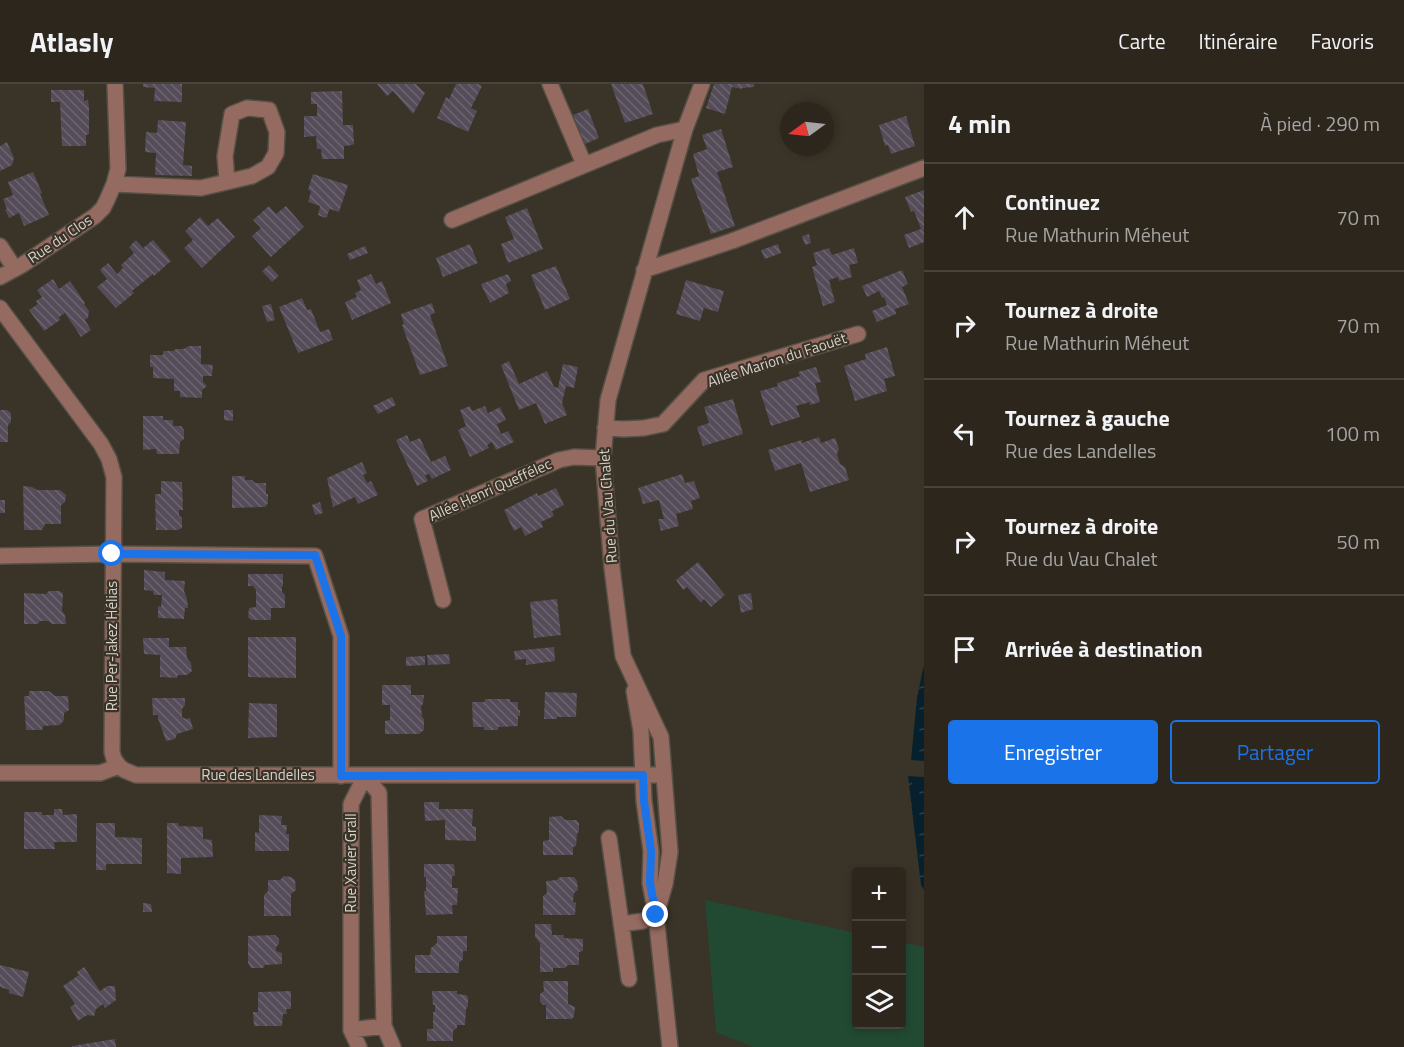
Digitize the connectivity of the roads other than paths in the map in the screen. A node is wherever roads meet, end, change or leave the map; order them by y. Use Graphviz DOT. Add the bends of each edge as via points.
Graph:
graph roads {
  1 [pos="115,84"];
  2 [pos="550,84"];
  3 [pos="702,84"];
  4 [pos="685,129"];
  5 [pos="584,164"];
  6 [pos="924,168"];
  7 [pos="227,182"];
  8 [pos="114,184"];
  9 [pos="452,220"];
  10 [pos="0,246"];
  11 [pos="15,269"];
  12 [pos="644,270"];
  13 [pos="0,277"];
  14 [pos="0,308"];
  15 [pos="858,334"];
  16 [pos="605,428"];
  17 [pos="603,458"];
  18 [pos="112,554"];
  19 [pos="0,556"];
  20 [pos="443,600"];
  21 [pos="631,673"];
  22 [pos="119,766"];
  23 [pos="0,773"];
  24 [pos="643,775"];
  25 [pos="664,775"];
  26 [pos="341,776"];
  27 [pos="365,776"];
  28 [pos="609,838"];
  29 [pos="656,915"];
  30 [pos="621,924"];
  31 [pos="629,979"];
  32 [pos="384,1026"];
  33 [pos="351,1030"];
  34 [pos="359,1047"];
  35 [pos="393,1047"];
  36 [pos="670,1047"];
  1 -- 8 [label="street, Rue du Clos" via="118,169"];
  2 -- 5 [label="street"];
  3 -- 4 [label="street, Rue du Vau Chalet"];
  4 -- 5 [label="street" via="657,135"];
  4 -- 12 [label="street, Rue du Vau Chalet"];
  5 -- 9 [label="street"];
  6 -- 12 [label="street"];
  7 -- 7 [label="street" via="268,167 276,153 277,132 269,110 247,108 232,114 225,156"];
  7 -- 8 [label="street" via="201,188"];
  8 -- 11 [label="street, Rue du Clos" via="95,216"];
  10 -- 11 [label="street"];
  11 -- 13 [label="street, Rue du Clos"];
  12 -- 16 [label="street, Rue du Vau Chalet" via="608,400"];
  14 -- 18 [label="street, Rue Per-Jakez Hélias" via="109,459 114,477"];
  15 -- 16 [label="street, Allée Marion du Faouët" via="704,380 663,424"];
  16 -- 17 [label="street, Rue du Vau Chalet"];
  17 -- 20 [label="street, Allée Henri Queffélec" via="559,460 422,519"];
  17 -- 21 [label="street, Rue du Vau Chalet" via="619,629 623,656"];
  18 -- 19 [label="street"];
  18 -- 22 [label="street, Rue Per-Jakez Hélias" via="112,752"];
  18 -- 26 [label="street" via="315,555 341,636"];
  21 -- 24 [label="street, Rue du Vau Chalet"];
  21 -- 25 [label="street, Rue du Vau Chalet" via="661,736"];
  22 -- 23 [label="street" via="100,773"];
  22 -- 26 [label="street, Rue des Landelles" via="136,775"];
  24 -- 25 [label="street, Rue des Landelles"];
  24 -- 27 [label="street, Rue des Landelles"];
  24 -- 29 [label="street, Rue du Vau Chalet" via="651,851 650,883"];
  25 -- 29 [label="street, Rue du Vau Chalet" via="670,852"];
  26 -- 27 [label="street, Rue des Landelles"];
  27 -- 32 [label="street, Rue Xavier Grall" via="379,794"];
  27 -- 33 [label="street, Rue Xavier Grall" via="351,804"];
  28 -- 30 [label="street"];
  29 -- 30 [label="street"];
  29 -- 36 [label="street, Rue du Vau Chalet"];
  30 -- 31 [label="street"];
  32 -- 33 [label="street"];
  32 -- 35 [label="street, Rue Xavier Grall"];
  33 -- 34 [label="street, Rue Xavier Grall"];
}
